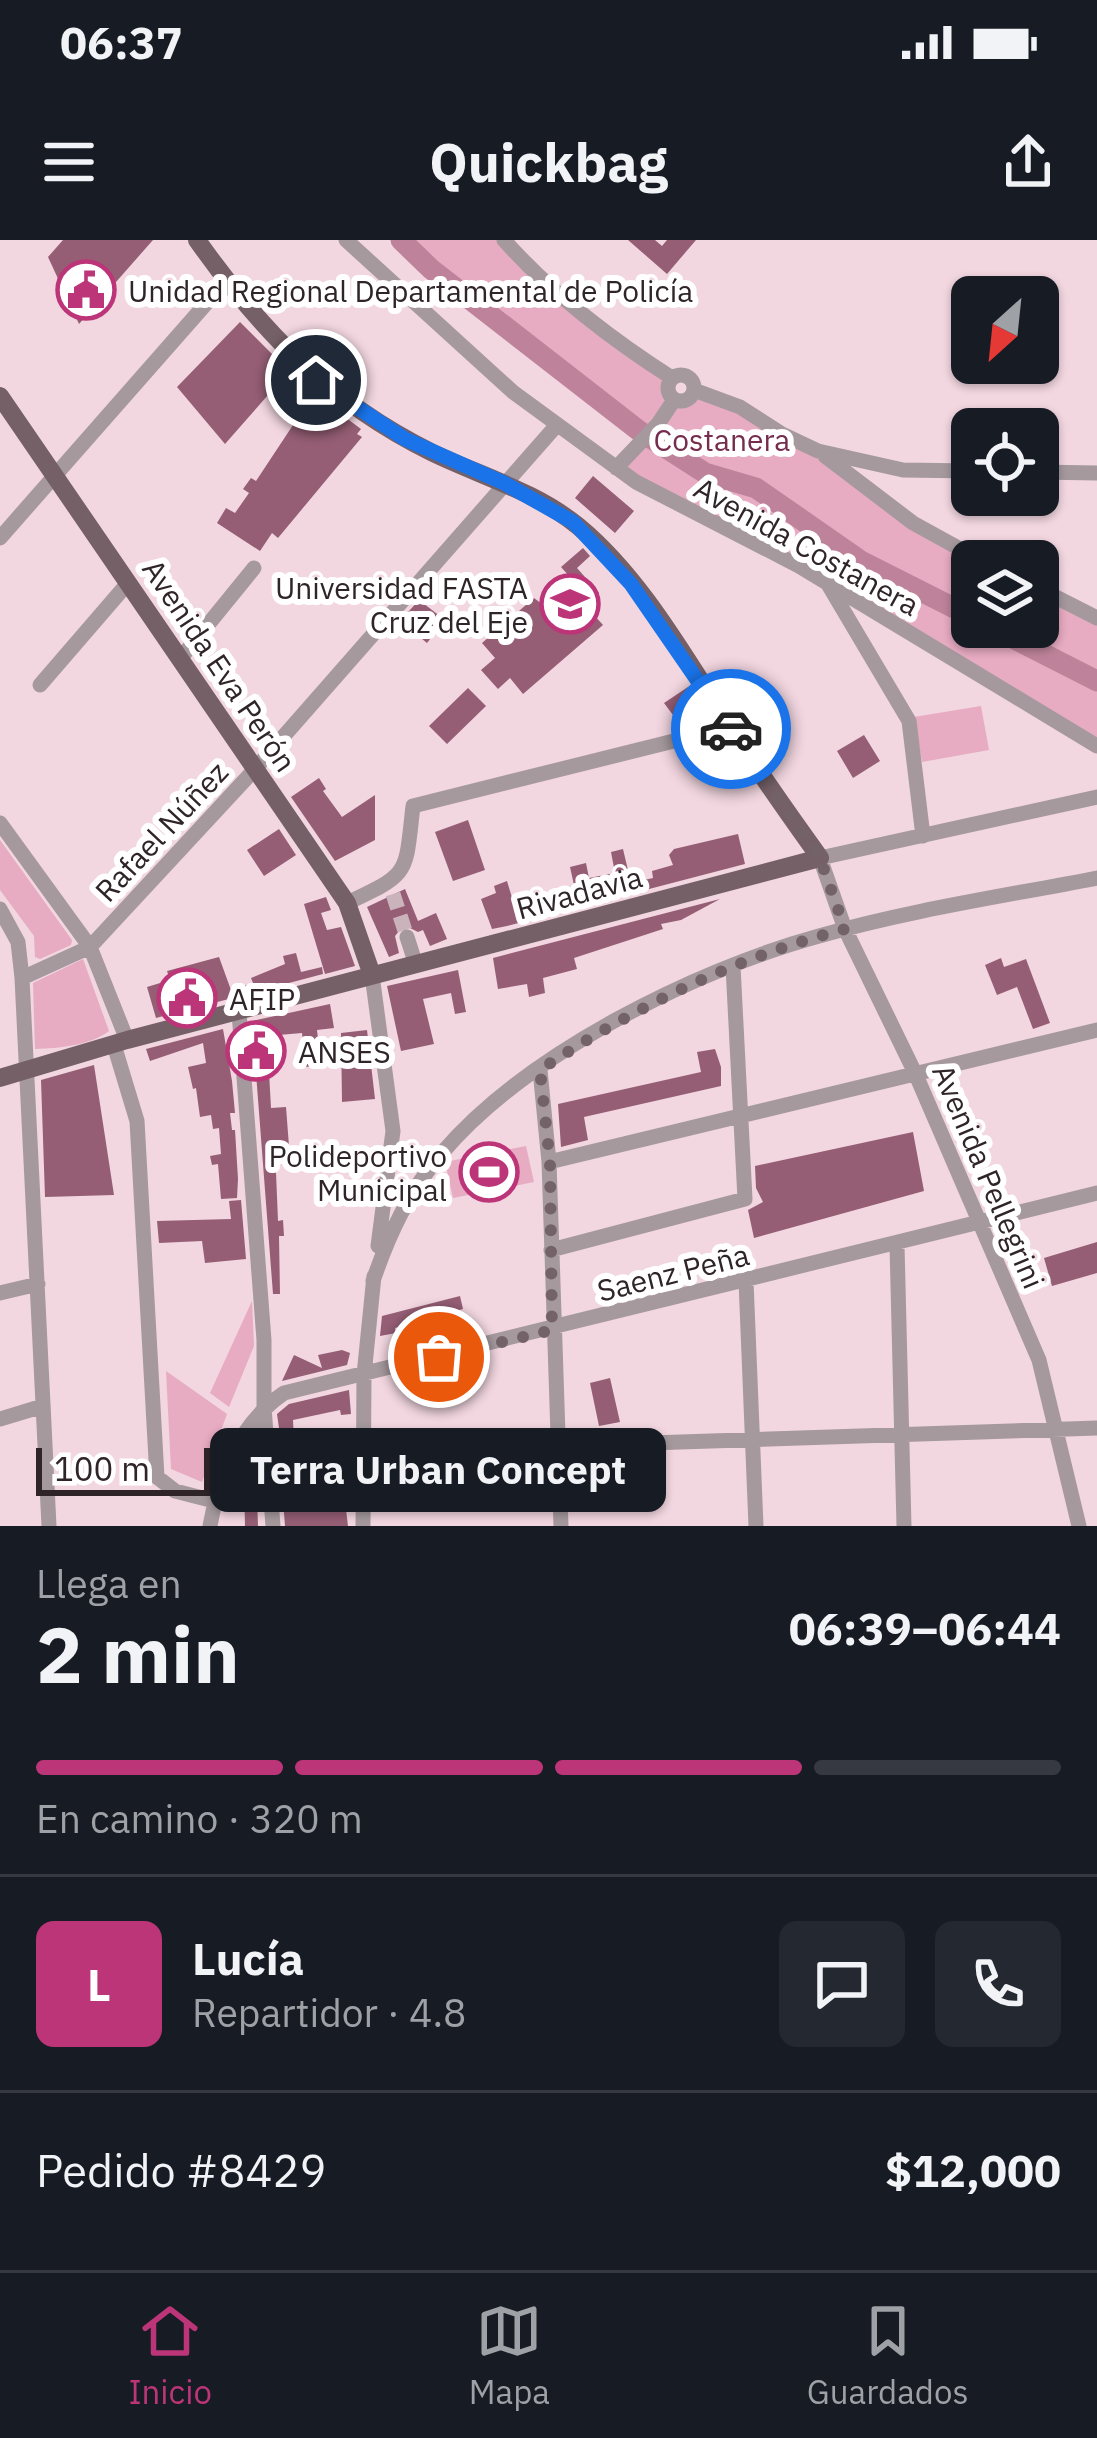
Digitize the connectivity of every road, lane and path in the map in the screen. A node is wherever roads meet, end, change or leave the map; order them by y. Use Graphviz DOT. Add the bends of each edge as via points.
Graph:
graph roads {
  1 [pos="197,240"];
  2 [pos="346,240"];
  3 [pos="503,240"];
  4 [pos="226,280"];
  5 [pos="672,378"];
  6 [pos="694,391"];
  7 [pos="0,396"];
  8 [pos="674,400"];
  9 [pos="556,426"];
  10 [pos="818,451"];
  11 [pos="622,462"];
  12 [pos="951,471"];
  13 [pos="1059,472"];
  14 [pos="1097,473"];
  15 [pos="55,474"];
  16 [pos="504,483"];
  17 [pos="0,538"];
  18 [pos="951,544"];
  19 [pos="254,568"];
  20 [pos="128,583"];
  21 [pos="827,583"];
  22 [pos="1059,598"];
  23 [pos="1097,617"];
  24 [pos="180,659"];
  25 [pos="40,686"];
  26 [pos="730,727"];
  27 [pos="1097,746"];
  28 [pos="254,770"];
  29 [pos="1097,796"];
  30 [pos="0,823"];
  31 [pos="923,836"];
  32 [pos="820,858"];
  33 [pos="1097,878"];
  34 [pos="346,903"];
  35 [pos="0,909"];
  36 [pos="845,929"];
  37 [pos="407,937"];
  38 [pos="90,947"];
  39 [pos="416,965"];
  40 [pos="734,966"];
  41 [pos="372,976"];
  42 [pos="22,978"];
  43 [pos="239,1012"];
  44 [pos="1097,1030"];
  45 [pos="121,1043"];
  46 [pos="0,1066"];
  47 [pos="26,1066"];
  48 [pos="540,1070"];
  49 [pos="916,1075"];
  50 [pos="0,1078"];
  51 [pos="740,1115"];
  52 [pos="550,1162"];
  53 [pos="1097,1193"];
  54 [pos="980,1224"];
  55 [pos="896,1244"];
  56 [pos="551,1250"];
  57 [pos="373,1281"];
  58 [pos="746,1281"];
  59 [pos="38,1284"];
  60 [pos="0,1293"];
  61 [pos="552,1330"];
  62 [pos="364,1375"];
  63 [pos="43,1406"];
  64 [pos="264,1407"];
  65 [pos="0,1419"];
  66 [pos="1097,1428"];
  67 [pos="1057,1430"];
  68 [pos="902,1433"];
  69 [pos="754,1438"];
  70 [pos="559,1446"];
  71 [pos="214,1501"];
  72 [pos="49,1526"];
  73 [pos="210,1526"];
  74 [pos="273,1526"];
  75 [pos="363,1526"];
  76 [pos="561,1526"];
  77 [pos="756,1526"];
  78 [pos="904,1526"];
  79 [pos="1079,1526"];
  1 -- 4 [label="main road"];
  2 -- 9 [label="street, Avenida Costanera"];
  3 -- 5 [label="street" via="621,345"];
  4 -- 15 [label="street"];
  4 -- 16 [label="main road" via="344,401"];
  5 -- 6 [label="street" via="689,377"];
  5 -- 8 [label="street"];
  6 -- 8 [label="street"];
  6 -- 10 [label="street" via="740,406"];
  7 -- 15 [label="main road, Avenida Eva Perón"];
  8 -- 11 [label="street"];
  9 -- 11 [label="street, Avenida Costanera"];
  9 -- 16 [label="street, Rafael Núñez"];
  10 -- 12 [label="street" via="903,470"];
  10 -- 18 [label="street"];
  11 -- 21 [label="street, Avenida Costanera" via="662,496"];
  13 -- 14 [label="street"];
  15 -- 17 [label="street"];
  15 -- 20 [label="main road, Avenida Eva Perón"];
  16 -- 26 [label="main road" via="558,512 600,548"];
  16 -- 28 [label="street, Rafael Núñez"];
  19 -- 24 [label="street"];
  20 -- 24 [label="main road, Avenida Eva Perón"];
  20 -- 25 [label="street"];
  21 -- 27 [label="street, Avenida Costanera"];
  21 -- 31 [label="street" via="909,721"];
  22 -- 23 [label="street"];
  24 -- 28 [label="main road, Avenida Eva Perón"];
  26 -- 32 [label="main road"];
  26 -- 34 [label="street" via="413,806 406,862 391,889"];
  28 -- 34 [label="main road, Avenida Eva Perón"];
  28 -- 38 [label="street, Rafael Núñez"];
  29 -- 31 [label="street, Rivadavia"];
  30 -- 38 [label="street"];
  31 -- 32 [label="street, Rivadavia"];
  32 -- 36 [label="street, Avenida Pellegrini"];
  32 -- 39 [label="main road, Rivadavia"];
  33 -- 36 [label="street"];
  34 -- 41 [label="main road, Avenida Eva Perón"];
  35 -- 42 [label="street" via="18,942"];
  36 -- 40 [label="street"];
  36 -- 49 [label="street, Avenida Pellegrini"];
  37 -- 39 [label="street"];
  38 -- 42 [label="street"];
  38 -- 45 [label="street"];
  39 -- 41 [label="main road, Rivadavia"];
  40 -- 48 [label="street" via="626,1015"];
  40 -- 51 [label="street"];
  41 -- 43 [label="main road, Rivadavia"];
  41 -- 57 [label="street" via="393,1131"];
  42 -- 47 [label="street"];
  43 -- 45 [label="main road, Rivadavia"];
  43 -- 64 [label="street"];
  44 -- 49 [label="street"];
  45 -- 47 [label="main road, Rivadavia"];
  45 -- 71 [label="street" via="137,1121 158,1477 175,1491"];
  46 -- 47 [label="main road"];
  47 -- 50 [label="main road"];
  47 -- 59 [label="street"];
  48 -- 52 [label="street"];
  48 -- 57 [label="street" via="441,1154 389,1234"];
  49 -- 51 [label="street"];
  49 -- 54 [label="street, Avenida Pellegrini"];
  51 -- 52 [label="street"];
  51 -- 56 [label="street" via="745,1199"];
  52 -- 56 [label="street"];
  53 -- 54 [label="street, Saenz Peña"];
  54 -- 55 [label="street, Saenz Peña"];
  54 -- 67 [label="street, Avenida Pellegrini" via="1039,1360"];
  55 -- 58 [label="street, Saenz Peña"];
  55 -- 68 [label="street"];
  56 -- 61 [label="street"];
  57 -- 62 [label="street"];
  58 -- 61 [label="street, Saenz Peña"];
  58 -- 69 [label="street"];
  59 -- 60 [label="street"];
  59 -- 63 [label="street"];
  61 -- 62 [label="street, Saenz Peña"];
  61 -- 70 [label="street"];
  62 -- 64 [label="street, Saenz Peña" via="284,1393"];
  62 -- 75 [label="street"];
  63 -- 65 [label="street"];
  63 -- 72 [label="street"];
  64 -- 71 [label="street"];
  64 -- 74 [label="street"];
  66 -- 67 [label="street"];
  67 -- 68 [label="street"];
  67 -- 79 [label="street, Avenida Pellegrini"];
  68 -- 69 [label="street"];
  68 -- 78 [label="street"];
  69 -- 70 [label="street"];
  69 -- 77 [label="street"];
  70 -- 76 [label="street"];
  71 -- 73 [label="street"];
}
